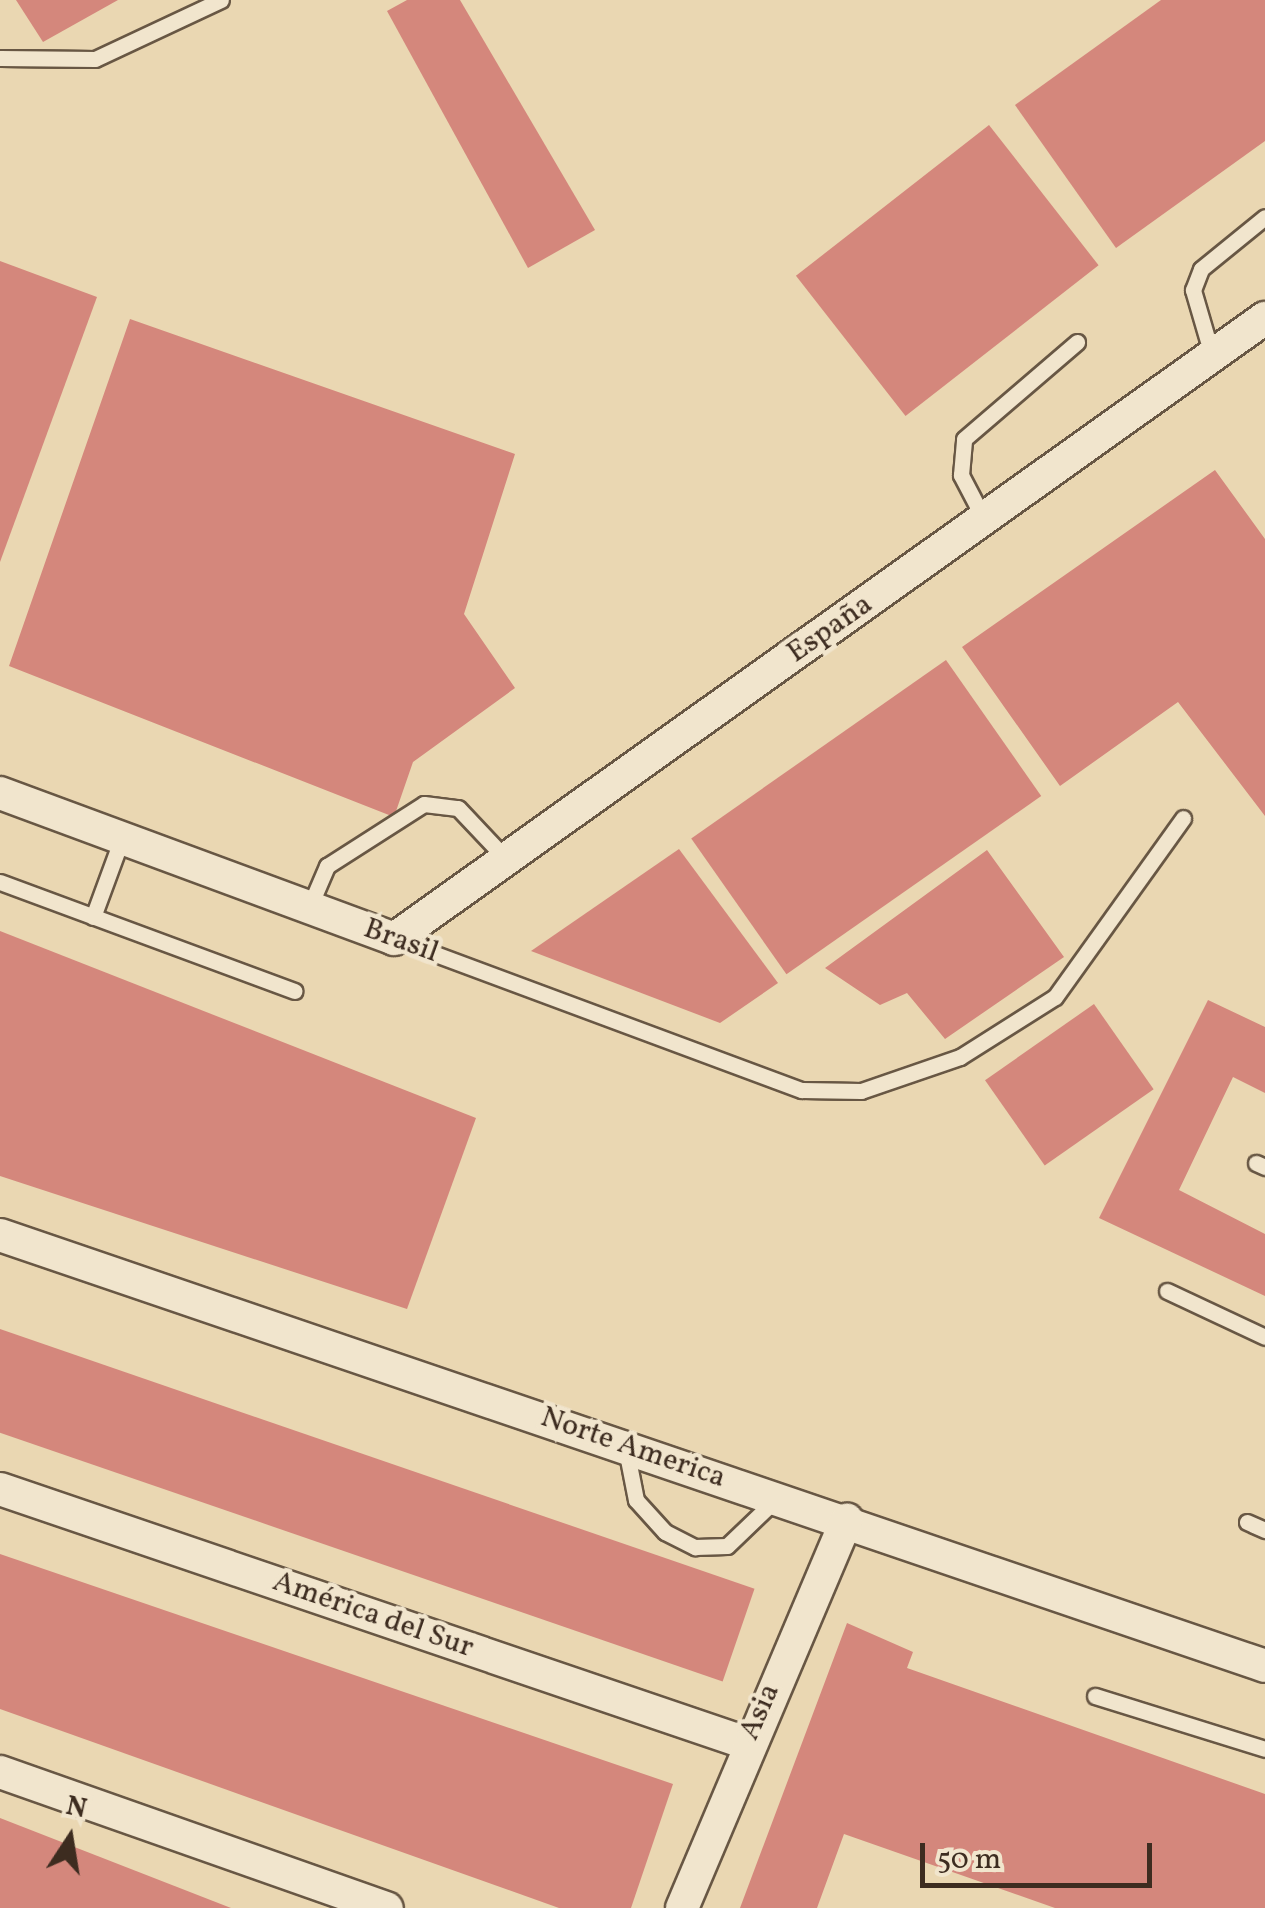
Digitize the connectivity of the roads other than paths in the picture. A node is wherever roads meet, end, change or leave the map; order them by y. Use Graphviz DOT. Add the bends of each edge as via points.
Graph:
graph roads {
  1 [pos="222,0"];
  2 [pos="0,58"];
  3 [pos="1265,218"];
  4 [pos="1265,318"];
  5 [pos="1077,342"];
  6 [pos="1212,356"];
  7 [pos="984,518"];
  8 [pos="0,793"];
  9 [pos="1182,818"];
  10 [pos="122,838"];
  11 [pos="506,859"];
  12 [pos="0,882"];
  13 [pos="309,908"];
  14 [pos="93,916"];
  15 [pos="394,939"];
  16 [pos="295,991"];
  17 [pos="0,1234"];
  18 [pos="1167,1291"];
  19 [pos="1265,1337"];
  20 [pos="626,1446"];
  21 [pos="0,1489"];
  22 [pos="778,1497"];
  23 [pos="847,1520"];
  24 [pos="1247,1522"];
  25 [pos="1265,1530"];
  26 [pos="1265,1666"];
  27 [pos="1095,1696"];
  28 [pos="746,1743"];
  29 [pos="1265,1749"];
  30 [pos="0,1772"];
  31 [pos="388,1908"];
  32 [pos="682,1908"];
  1 -- 2 [label="lane" via="96,59"];
  3 -- 6 [label="lane" via="1201,270 1193,290"];
  4 -- 6 [label="street, España"];
  5 -- 7 [label="lane" via="964,438 961,475"];
  6 -- 7 [label="street, España"];
  7 -- 11 [label="street, España"];
  8 -- 10 [label="street, Brasil"];
  9 -- 15 [label="lane, Brasil" via="1055,997 960,1058 900,1080 802,1090"];
  10 -- 13 [label="street, Brasil"];
  10 -- 14 [label="lane"];
  11 -- 13 [label="lane" via="458,808 424,804 327,866"];
  11 -- 15 [label="street, España"];
  12 -- 14 [label="lane"];
  13 -- 15 [label="street, Brasil"];
  14 -- 16 [label="lane"];
  17 -- 20 [label="street, Norte America"];
  18 -- 19 [label="lane"];
  20 -- 22 [label="street, Norte America"];
  20 -- 22 [label="lane" via="636,1500 664,1532 695,1547 728,1546"];
  21 -- 28 [label="street, América del Sur"];
  22 -- 23 [label="street, Norte America"];
  23 -- 26 [label="street, Norte America"];
  23 -- 28 [label="street, Asia"];
  24 -- 25 [label="lane"];
  27 -- 29 [label="lane"];
  28 -- 32 [label="street, Asia"];
  30 -- 31 [label="street"];
}
